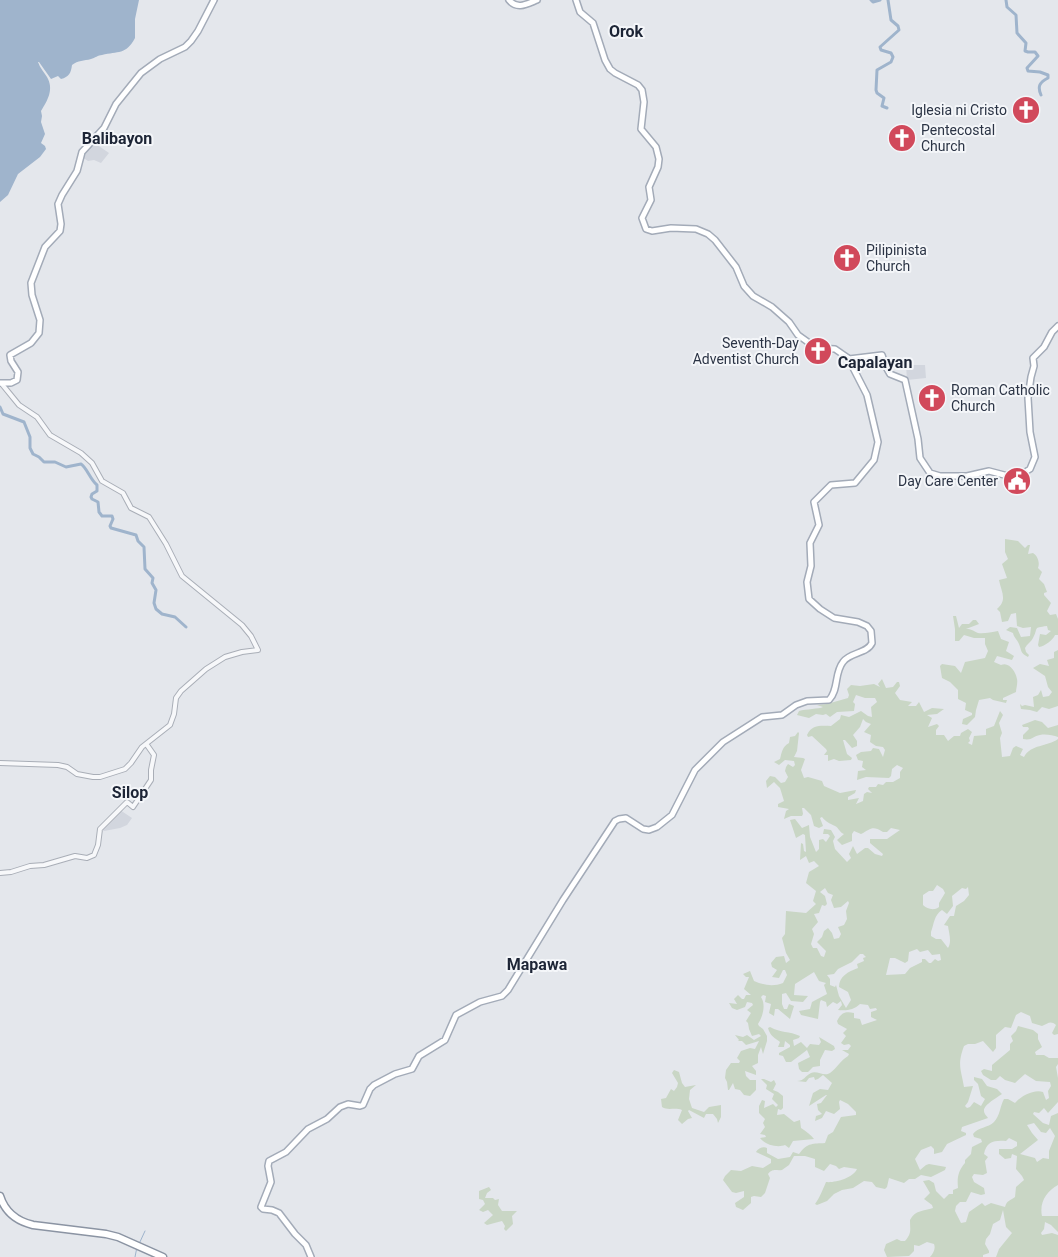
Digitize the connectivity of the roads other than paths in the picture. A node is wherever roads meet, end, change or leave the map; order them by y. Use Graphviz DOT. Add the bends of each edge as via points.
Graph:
graph roads {
  1 [pos="214,0"];
  2 [pos="509,0"];
  3 [pos="537,0"];
  4 [pos="576,0"];
  5 [pos="1058,326"];
  6 [pos="857,358"];
  7 [pos="0,383"];
  8 [pos="147,745"];
  9 [pos="0,763"];
  10 [pos="0,873"];
  11 [pos="0,1196"];
  12 [pos="163,1257"];
  13 [pos="311,1257"];
  1 -- 7 [label="main road" via="191,41 141,74 116,104 104,128 82,152 77,171 58,204 60,231 45,247 31,283 40,320 38,335 10,355 10,362 18,372 16,380"];
  2 -- 3 [label="main road" via="518,6"];
  4 -- 6 [label="main road" via="580,12 594,25 610,69 638,85 643,92 641,129 654,144 659,158 649,187 651,200 642,218 646,229 696,229 708,234 736,267 744,286 789,322 798,335 817,348 835,349"];
  5 -- 6 [label="main road" via="1033,358 1028,398 1035,457 1030,469 1019,476 989,471 964,476 930,473 920,458 906,382 890,374 882,355"];
  6 -- 13 [label="main road" via="853,365 868,397 878,448 873,461 855,483 831,485 814,502 819,527 810,543 811,566 807,580 810,600 823,612 838,619 867,626 871,631 872,645 843,662 829,700 807,701 782,715 762,717 720,745 695,770 672,815 660,825 646,830 629,818 615,821 502,996 478,1003 458,1014 445,1040 419,1056 412,1069 374,1085 363,1105 348,1104 340,1108 308,1129 286,1152 269,1161 271,1182 261,1207 280,1213 306,1245"];
  7 -- 8 [label="street" via="19,405 37,417 50,435 91,462 102,481 123,493 131,508 149,517 182,576 242,625 258,650 232,654 209,666 181,691 176,698 170,725"];
  8 -- 9 [label="street" via="126,768 100,777 77,774 58,765"];
  8 -- 10 [label="street" via="154,756 151,780 133,807 127,802 100,829 94,855 87,858 75,856"];
  11 -- 12 [label="highway" via="10,1214 26,1224 106,1234"];
}
